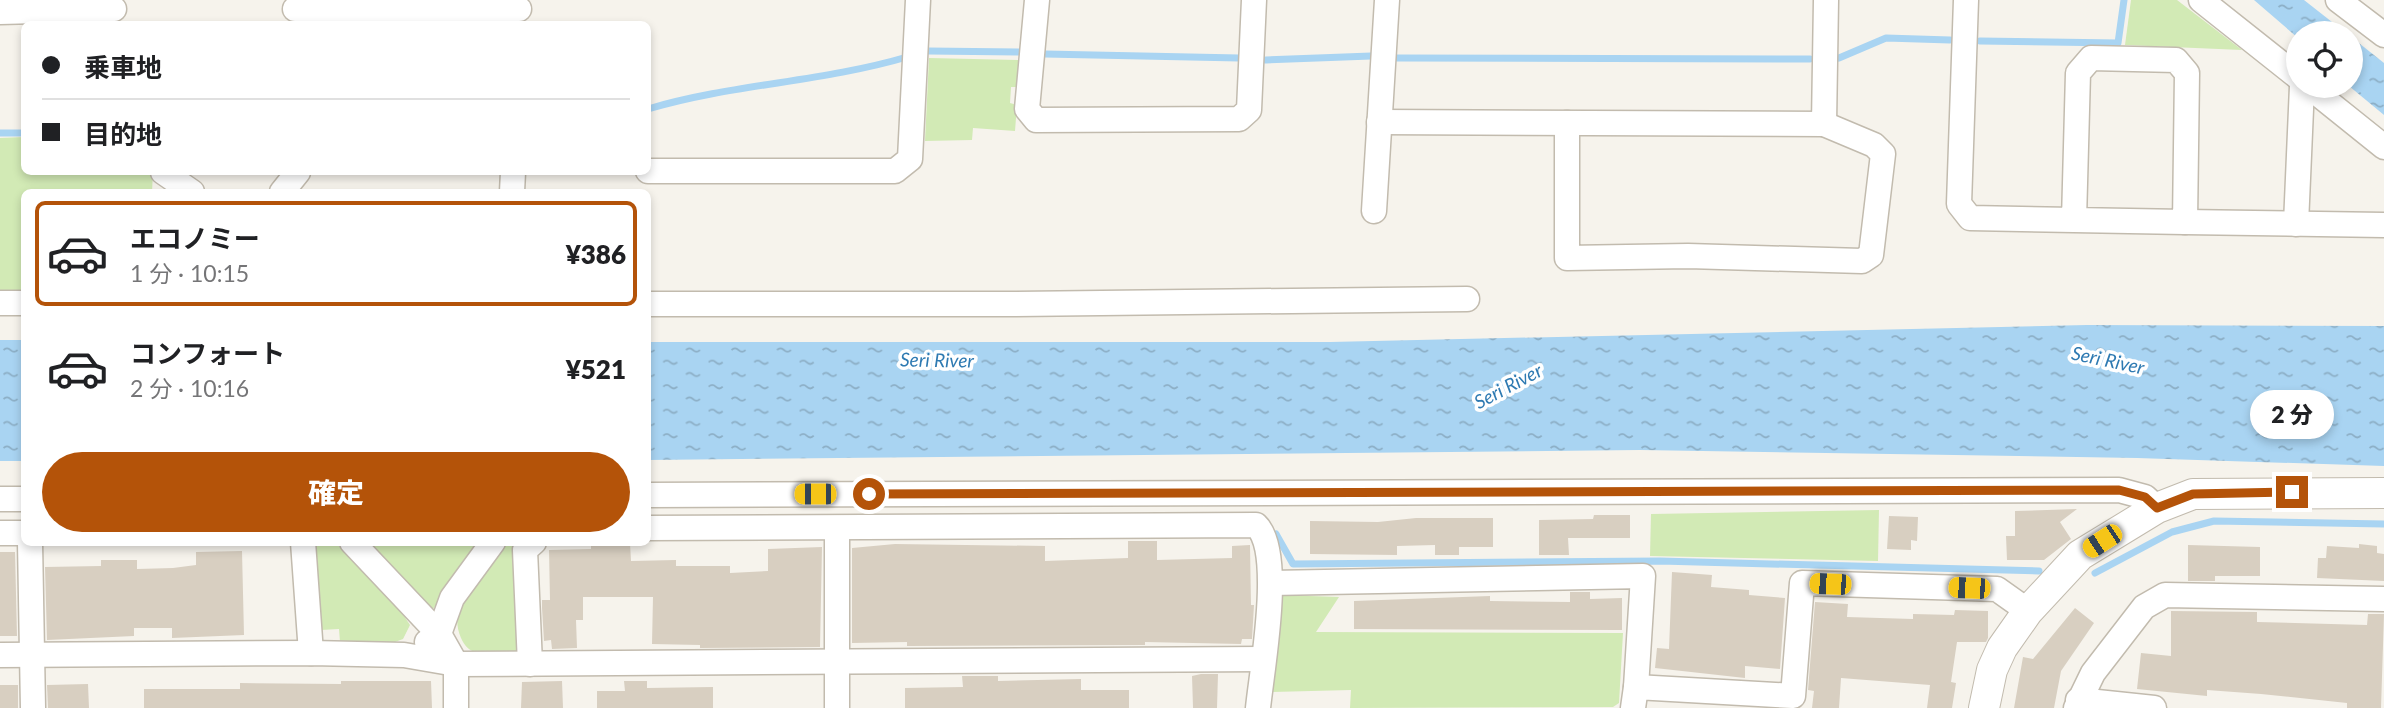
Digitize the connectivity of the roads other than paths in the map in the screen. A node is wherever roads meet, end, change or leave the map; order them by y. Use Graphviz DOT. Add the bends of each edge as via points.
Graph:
graph roads {
  1 [pos="918,0"];
  2 [pos="1038,0"];
  3 [pos="1254,0"];
  4 [pos="1387,0"];
  5 [pos="1826,0"];
  6 [pos="1966,0"];
  7 [pos="2201,0"];
  8 [pos="2337,0"];
  9 [pos="4,8"];
  10 [pos="295,9"];
  11 [pos="114,11"];
  12 [pos="521,11"];
  13 [pos="2384,35"];
  14 [pos="2286,67"];
  15 [pos="2301,98"];
  16 [pos="2323,98"];
  17 [pos="1379,122"];
  18 [pos="1567,123"];
  19 [pos="1824,124"];
  20 [pos="2384,147"];
  21 [pos="651,171"];
  22 [pos="167,175"];
  23 [pos="296,175"];
  24 [pos="188,189"];
  25 [pos="284,189"];
  26 [pos="1374,211"];
  27 [pos="2074,220"];
  28 [pos="2185,222"];
  29 [pos="2296,225"];
  30 [pos="2384,225"];
  31 [pos="1467,299"];
  32 [pos="0,303"];
  33 [pos="21,303"];
  34 [pos="651,304"];
  35 [pos="2384,493"];
  36 [pos="651,495"];
  37 [pos="0,499"];
  38 [pos="21,499"];
  39 [pos="2157,508"];
  40 [pos="651,528"];
  41 [pos="837,528"];
  42 [pos="0,533"];
  43 [pos="21,539"];
  44 [pos="28,546"];
  45 [pos="303,546"];
  46 [pos="356,546"];
  47 [pos="490,546"];
  48 [pos="530,546"];
  49 [pos="1271,583"];
  50 [pos="2384,599"];
  51 [pos="2028,611"];
  52 [pos="439,635"];
  53 [pos="311,653"];
  54 [pos="32,654"];
  55 [pos="0,655"];
  56 [pos="404,655"];
  57 [pos="1263,659"];
  58 [pos="456,664"];
  59 [pos="530,664"];
  60 [pos="837,664"];
  61 [pos="1635,698"];
  62 [pos="1780,702"];
  63 [pos="2077,704"];
  64 [pos="33,708"];
  65 [pos="456,708"];
  66 [pos="837,708"];
  67 [pos="1258,708"];
  68 [pos="1984,708"];
  69 [pos="2154,708"];
  1 -- 21 [label="street" via="909,159 895,171"];
  2 -- 3 [label="street" via="1027,109 1036,120 1239,119 1249,110"];
  4 -- 17 [label="street"];
  5 -- 19 [label="street"];
  6 -- 27 [label="street" via="1959,204 1970,218"];
  7 -- 14 [label="street"];
  8 -- 13 [label="street"];
  9 -- 11 [label="street"];
  10 -- 12 [label="street"];
  15 -- 29 [label="street"];
  16 -- 20 [label="street"];
  17 -- 18 [label="street"];
  17 -- 26 [label="street"];
  18 -- 19 [label="street"];
  18 -- 19 [label="street" via="1567,258 1862,261 1871,255 1883,154 1874,145"];
  22 -- 24 [label="street"];
  23 -- 25 [label="street"];
  27 -- 28 [label="street"];
  27 -- 28 [label="street" via="2078,73 2091,58 2103,58 2176,60 2187,73"];
  28 -- 29 [label="street"];
  29 -- 30 [label="street"];
  31 -- 34 [label="street"];
  32 -- 33 [label="street"];
  35 -- 39 [label="street" via="2193,494"];
  36 -- 39 [label="street" via="2119,490 2145,497"];
  37 -- 38 [label="street"];
  39 -- 51 [label="street" via="2080,555"];
  40 -- 41 [label="street"];
  41 -- 49 [label="street" via="1256,525 1266,534"];
  41 -- 60 [label="street"];
  42 -- 43 [label="street"];
  44 -- 54 [label="street"];
  45 -- 53 [label="street"];
  46 -- 52 [label="street"];
  47 -- 52 [label="street" via="452,598"];
  48 -- 59 [label="street" via="525,550"];
  49 -- 57 [label="street"];
  49 -- 61 [label="street" via="1643,576"];
  50 -- 63 [label="street" via="2165,595 2144,607 2093,673"];
  51 -- 62 [label="street" via="1997,589 1802,583 1793,696"];
  51 -- 68 [label="street" via="1992,670"];
  52 -- 56 [label="street"];
  52 -- 58 [label="street"];
  53 -- 54 [label="street"];
  53 -- 56 [label="street"];
  54 -- 55 [label="street"];
  54 -- 64 [label="street"];
  56 -- 58 [label="street"];
  57 -- 60 [label="street"];
  57 -- 67 [label="street"];
  58 -- 59 [label="street"];
  58 -- 65 [label="street"];
  59 -- 60 [label="street"];
  60 -- 66 [label="street"];
  61 -- 62 [label="street"];
  63 -- 69 [label="street"];
}
